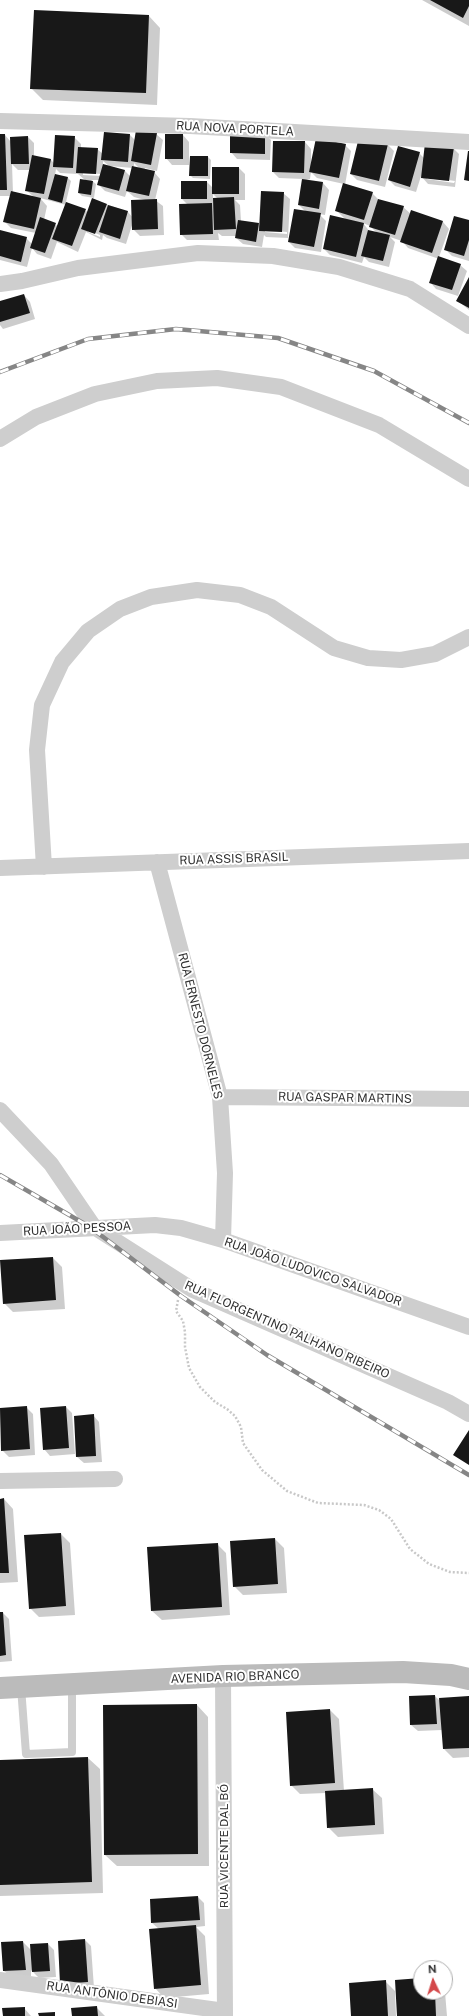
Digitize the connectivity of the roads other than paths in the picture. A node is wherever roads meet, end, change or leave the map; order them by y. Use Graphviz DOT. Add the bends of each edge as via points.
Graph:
graph roads {
  1 [pos="0,121"];
  2 [pos="469,142"];
  3 [pos="0,284"];
  4 [pos="469,326"];
  5 [pos="0,439"];
  6 [pos="469,479"];
  7 [pos="469,637"];
  8 [pos="469,851"];
  9 [pos="158,862"];
  10 [pos="44,867"];
  11 [pos="0,868"];
  12 [pos="220,1097"];
  13 [pos="469,1099"];
  14 [pos="0,1110"];
  15 [pos="155,1225"];
  16 [pos="94,1227"];
  17 [pos="0,1233"];
  18 [pos="223,1240"];
  19 [pos="469,1327"];
  20 [pos="469,1414"];
  21 [pos="115,1478"];
  22 [pos="0,1481"];
  23 [pos="223,1676"];
  24 [pos="469,1679"];
  25 [pos="72,1684"];
  26 [pos="10,1687"];
  27 [pos="0,1980"];
  28 [pos="225,2013"];
  1 -- 2 [label="street, RUA NOVA PORTELA" via="190,126"];
  3 -- 4 [label="street" via="78,268 198,253 273,256 339,266 410,289"];
  5 -- 6 [label="street" via="36,417 95,394 157,381 216,378 281,387 372,422"];
  7 -- 10 [label="street" via="435,654 401,660 368,658 334,648 271,607 240,595 197,590 151,597 120,609 88,631 62,662 42,705 37,750"];
  8 -- 9 [label="street, RUA ASSIS BRASIL"];
  9 -- 10 [label="street, RUA ASSIS BRASIL"];
  9 -- 12 [label="street, RUA ERNESTO DORNELES"];
  10 -- 11 [label="street, RUA ASSIS BRASIL"];
  12 -- 13 [label="street, RUA GASPAR MARTINS"];
  12 -- 18 [label="street, RUA ERNESTO DORNELES" via="225,1173"];
  14 -- 16 [label="street, RUA FLORGENTINO PALHANO RIBEIRO" via="51,1164"];
  15 -- 16 [label="street, RUA JOÃO PESSOA"];
  15 -- 18 [label="street, RUA JOÃO LUDOVICO SALVADOR" via="181,1228"];
  16 -- 17 [label="street, RUA JOÃO PESSOA"];
  16 -- 20 [label="street, RUA FLORGENTINO PALHANO RIBEIRO" via="193,1290 448,1402"];
  18 -- 19 [label="street, RUA JOÃO LUDOVICO SALVADOR"];
  21 -- 22 [label="street"];
  23 -- 24 [label="street, AVENIDA RIO BRANCO" via="402,1672 450,1675"];
  23 -- 25 [label="street, AVENIDA RIO BRANCO"];
  23 -- 28 [label="street, RUA VICENTE DAL BÓ"];
  25 -- 26 [label="street, AVENIDA RIO BRANCO"];
  25 -- 26 [label="lane" via="72,1752 26,1754"];
  27 -- 28 [label="street, RUA ANTÔNIO DEBIASI"];
}
